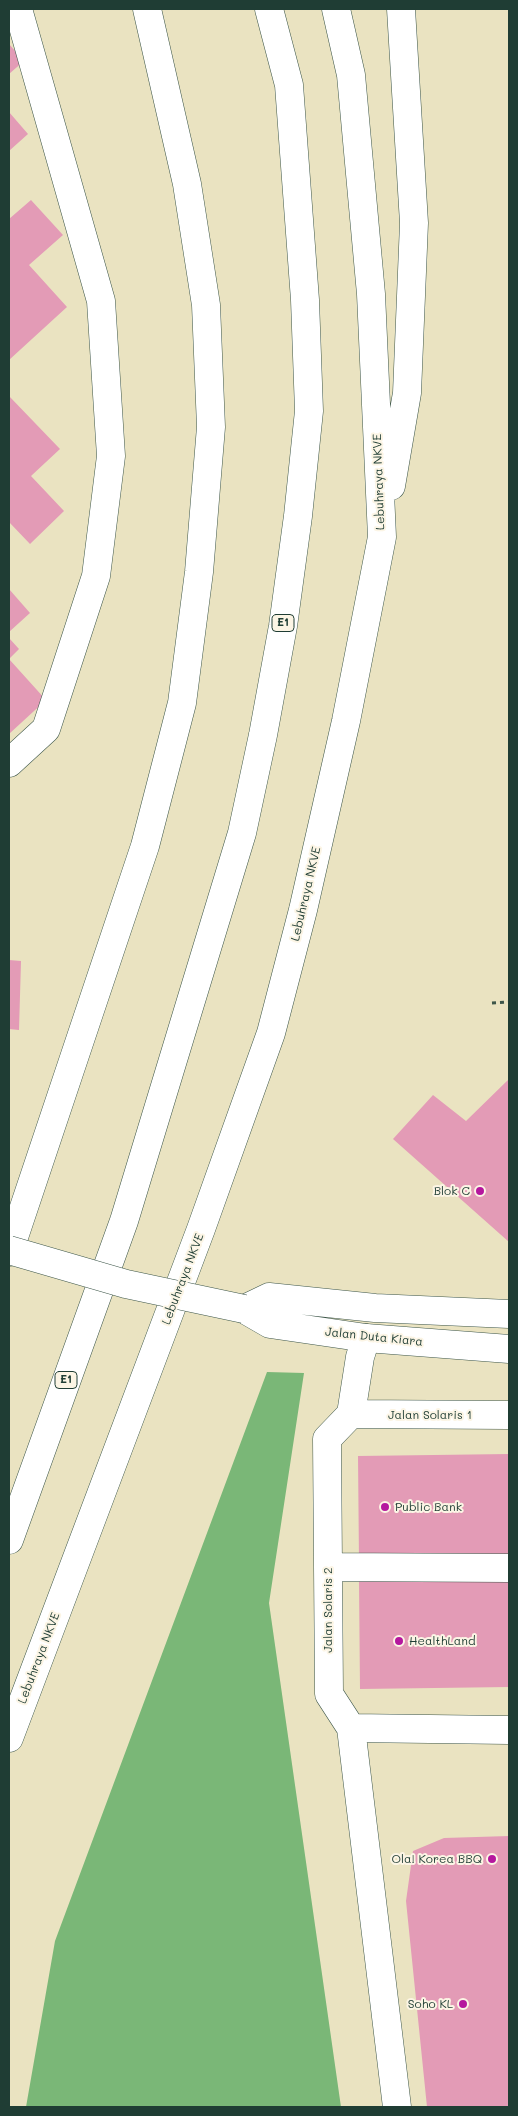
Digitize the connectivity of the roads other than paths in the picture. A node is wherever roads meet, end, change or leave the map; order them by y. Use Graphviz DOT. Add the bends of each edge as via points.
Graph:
graph roads {
  1 [pos="18,9"];
  2 [pos="147,9"];
  3 [pos="269,9"];
  4 [pos="336,9"];
  5 [pos="401,9"];
  6 [pos="382,537"];
  7 [pos="9,763"];
  8 [pos="9,1251"];
  9 [pos="244,1309"];
  10 [pos="509,1314"];
  11 [pos="366,1338"];
  12 [pos="509,1349"];
  13 [pos="351,1414"];
  14 [pos="509,1415"];
  15 [pos="9,1540"];
  16 [pos="328,1567"];
  17 [pos="509,1568"];
  18 [pos="351,1728"];
  19 [pos="509,1730"];
  20 [pos="9,1738"];
  21 [pos="397,2107"];
  1 -- 7 [label="main road" via="101,301 111,456 96,576 46,729"];
  2 -- 8 [label="main road" via="188,184 206,305 211,427 199,572 182,703 145,846"];
  3 -- 15 [label="main road, E1" via="289,86 305,300 309,411 283,626 242,833 124,1221"];
  4 -- 6 [label="main road, Lebuhraya NKVE" via="350,75 371,294"];
  5 -- 6 [label="main road" via="414,223 407,393"];
  6 -- 20 [label="main road, Lebuhraya NKVE" via="346,721 272,1033"];
  8 -- 9 [label="main road, Jalan Duta Kiara, bridge" via="126,1284"];
  9 -- 10 [label="main road" via="268,1297 375,1308"];
  9 -- 11 [label="main road, Jalan Duta Kiara" via="270,1324"];
  11 -- 12 [label="main road, Jalan Duta Kiara"];
  11 -- 13 [label="main road"];
  13 -- 14 [label="main road, Jalan Solaris 1"];
  13 -- 16 [label="main road, Jalan Solaris 2" via="327,1439"];
  16 -- 17 [label="main road"];
  16 -- 18 [label="main road, Jalan Solaris 2" via="329,1694"];
  18 -- 19 [label="main road"];
  18 -- 21 [label="main road"];
}
